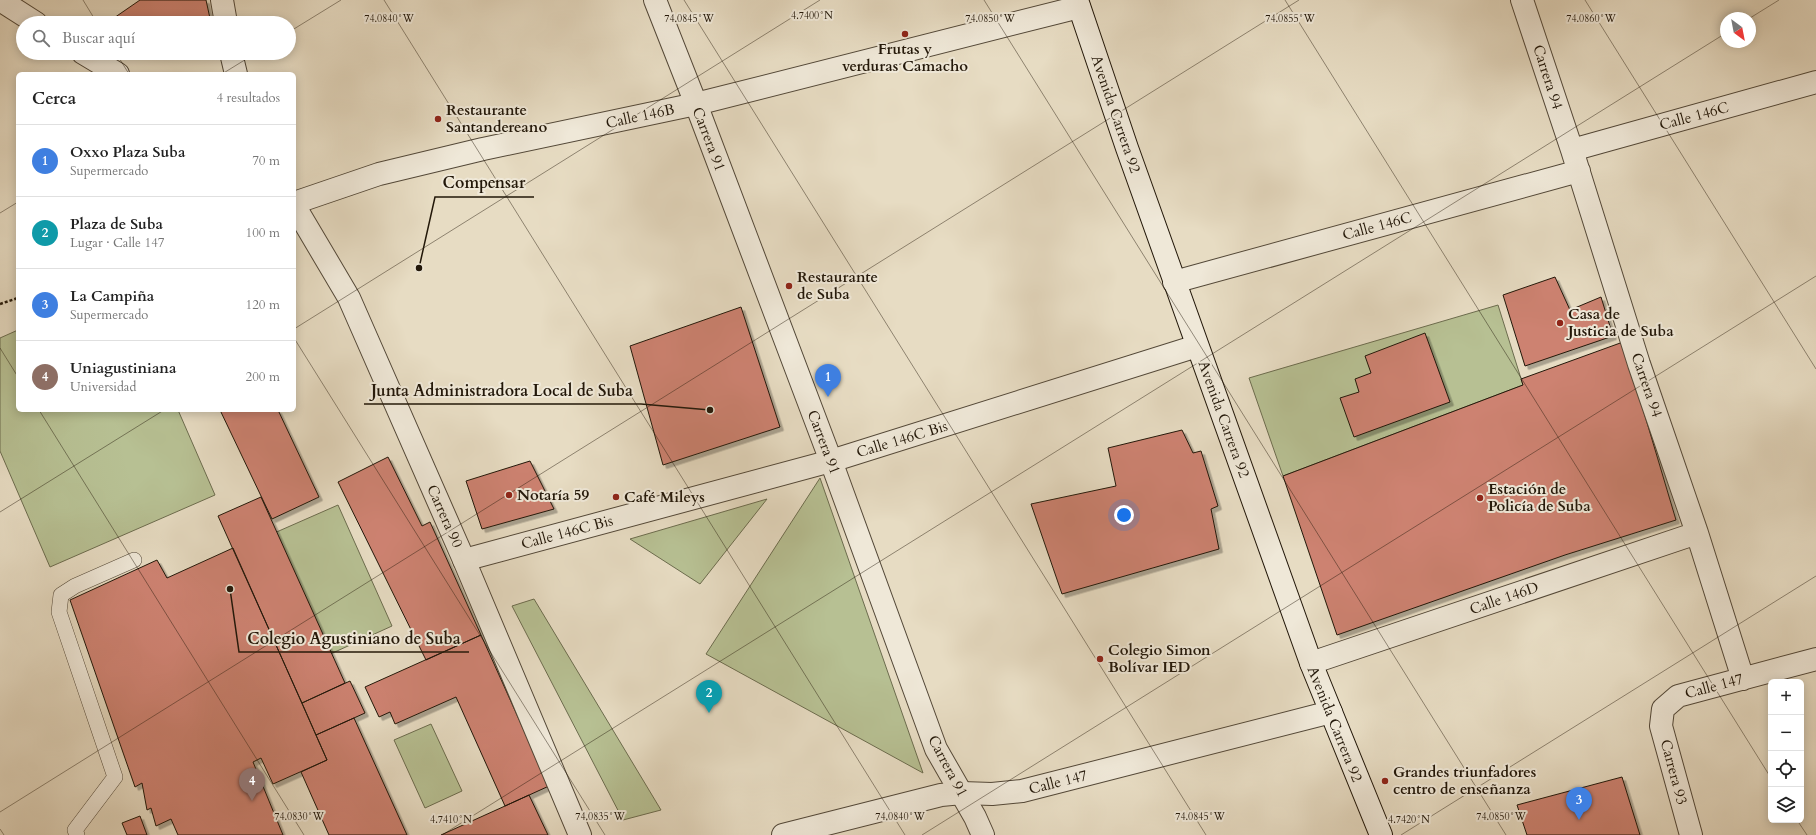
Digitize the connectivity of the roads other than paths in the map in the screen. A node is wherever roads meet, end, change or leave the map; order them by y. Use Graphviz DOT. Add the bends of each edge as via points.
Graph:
graph roads {
  1 [pos="0,0"];
  2 [pos="222,0"];
  3 [pos="655,0"];
  4 [pos="1522,0"];
  5 [pos="1078,3"];
  6 [pos="25,16"];
  7 [pos="225,16"];
  8 [pos="95,60"];
  9 [pos="233,60"];
  10 [pos="115,72"];
  11 [pos="236,72"];
  12 [pos="1816,82"];
  13 [pos="696,104"];
  14 [pos="1572,150"];
  15 [pos="1579,172"];
  16 [pos="296,203"];
  17 [pos="296,207"];
  18 [pos="1174,282"];
  19 [pos="1198,346"];
  20 [pos="831,461"];
  21 [pos="1697,533"];
  22 [pos="134,560"];
  23 [pos="464,560"];
  24 [pos="1816,660"];
  25 [pos="1310,663"];
  26 [pos="1743,679"];
  27 [pos="1662,709"];
  28 [pos="1331,712"];
  29 [pos="962,793"];
  30 [pos="77,835"];
  31 [pos="580,835"];
  32 [pos="783,835"];
  33 [pos="983,835"];
  34 [pos="1381,835"];
  35 [pos="1691,835"];
  1 -- 6 [label="street"];
  2 -- 7 [label="street"];
  3 -- 13 [label="street, Carrera 91"];
  4 -- 14 [label="street, Carrera 94"];
  5 -- 13 [label="street, Calle 146B"];
  5 -- 18 [label="street, Avenida Carrera 92"];
  8 -- 10 [label="street"];
  9 -- 11 [label="street"];
  12 -- 14 [label="street, Calle 146C"];
  13 -- 16 [label="street, Calle 146B" via="379,174"];
  13 -- 20 [label="street, Carrera 91"];
  14 -- 15 [label="street, Carrera 94"];
  15 -- 18 [label="street, Calle 146C"];
  15 -- 21 [label="street, Carrera 94"];
  17 -- 23 [label="street, Carrera 90" via="349,298"];
  18 -- 19 [label="street, Avenida Carrera 92"];
  19 -- 20 [label="street, Calle 146C Bis"];
  19 -- 25 [label="street, Avenida Carrera 92"];
  20 -- 23 [label="street, Calle 146C Bis"];
  20 -- 29 [label="street, Carrera 91" via="936,749"];
  21 -- 25 [label="street, Calle 146D"];
  21 -- 26 [label="street, Carrera 94"];
  22 -- 30 [label="lane" via="75,586 61,595 59,612 115,777 75,830"];
  23 -- 31 [label="street, Carrera 90"];
  24 -- 26 [label="street, Calle 147"];
  25 -- 28 [label="street, Avenida Carrera 92"];
  26 -- 27 [label="street, Calle 147" via="1678,696"];
  27 -- 35 [label="street, Carrera 93" via="1661,726"];
  28 -- 29 [label="street, Calle 147" via="1022,791"];
  28 -- 34 [label="street, Avenida Carrera 92"];
  29 -- 32 [label="street, Calle 147" via="915,801"];
  29 -- 33 [label="street, Carrera 91"];
}
